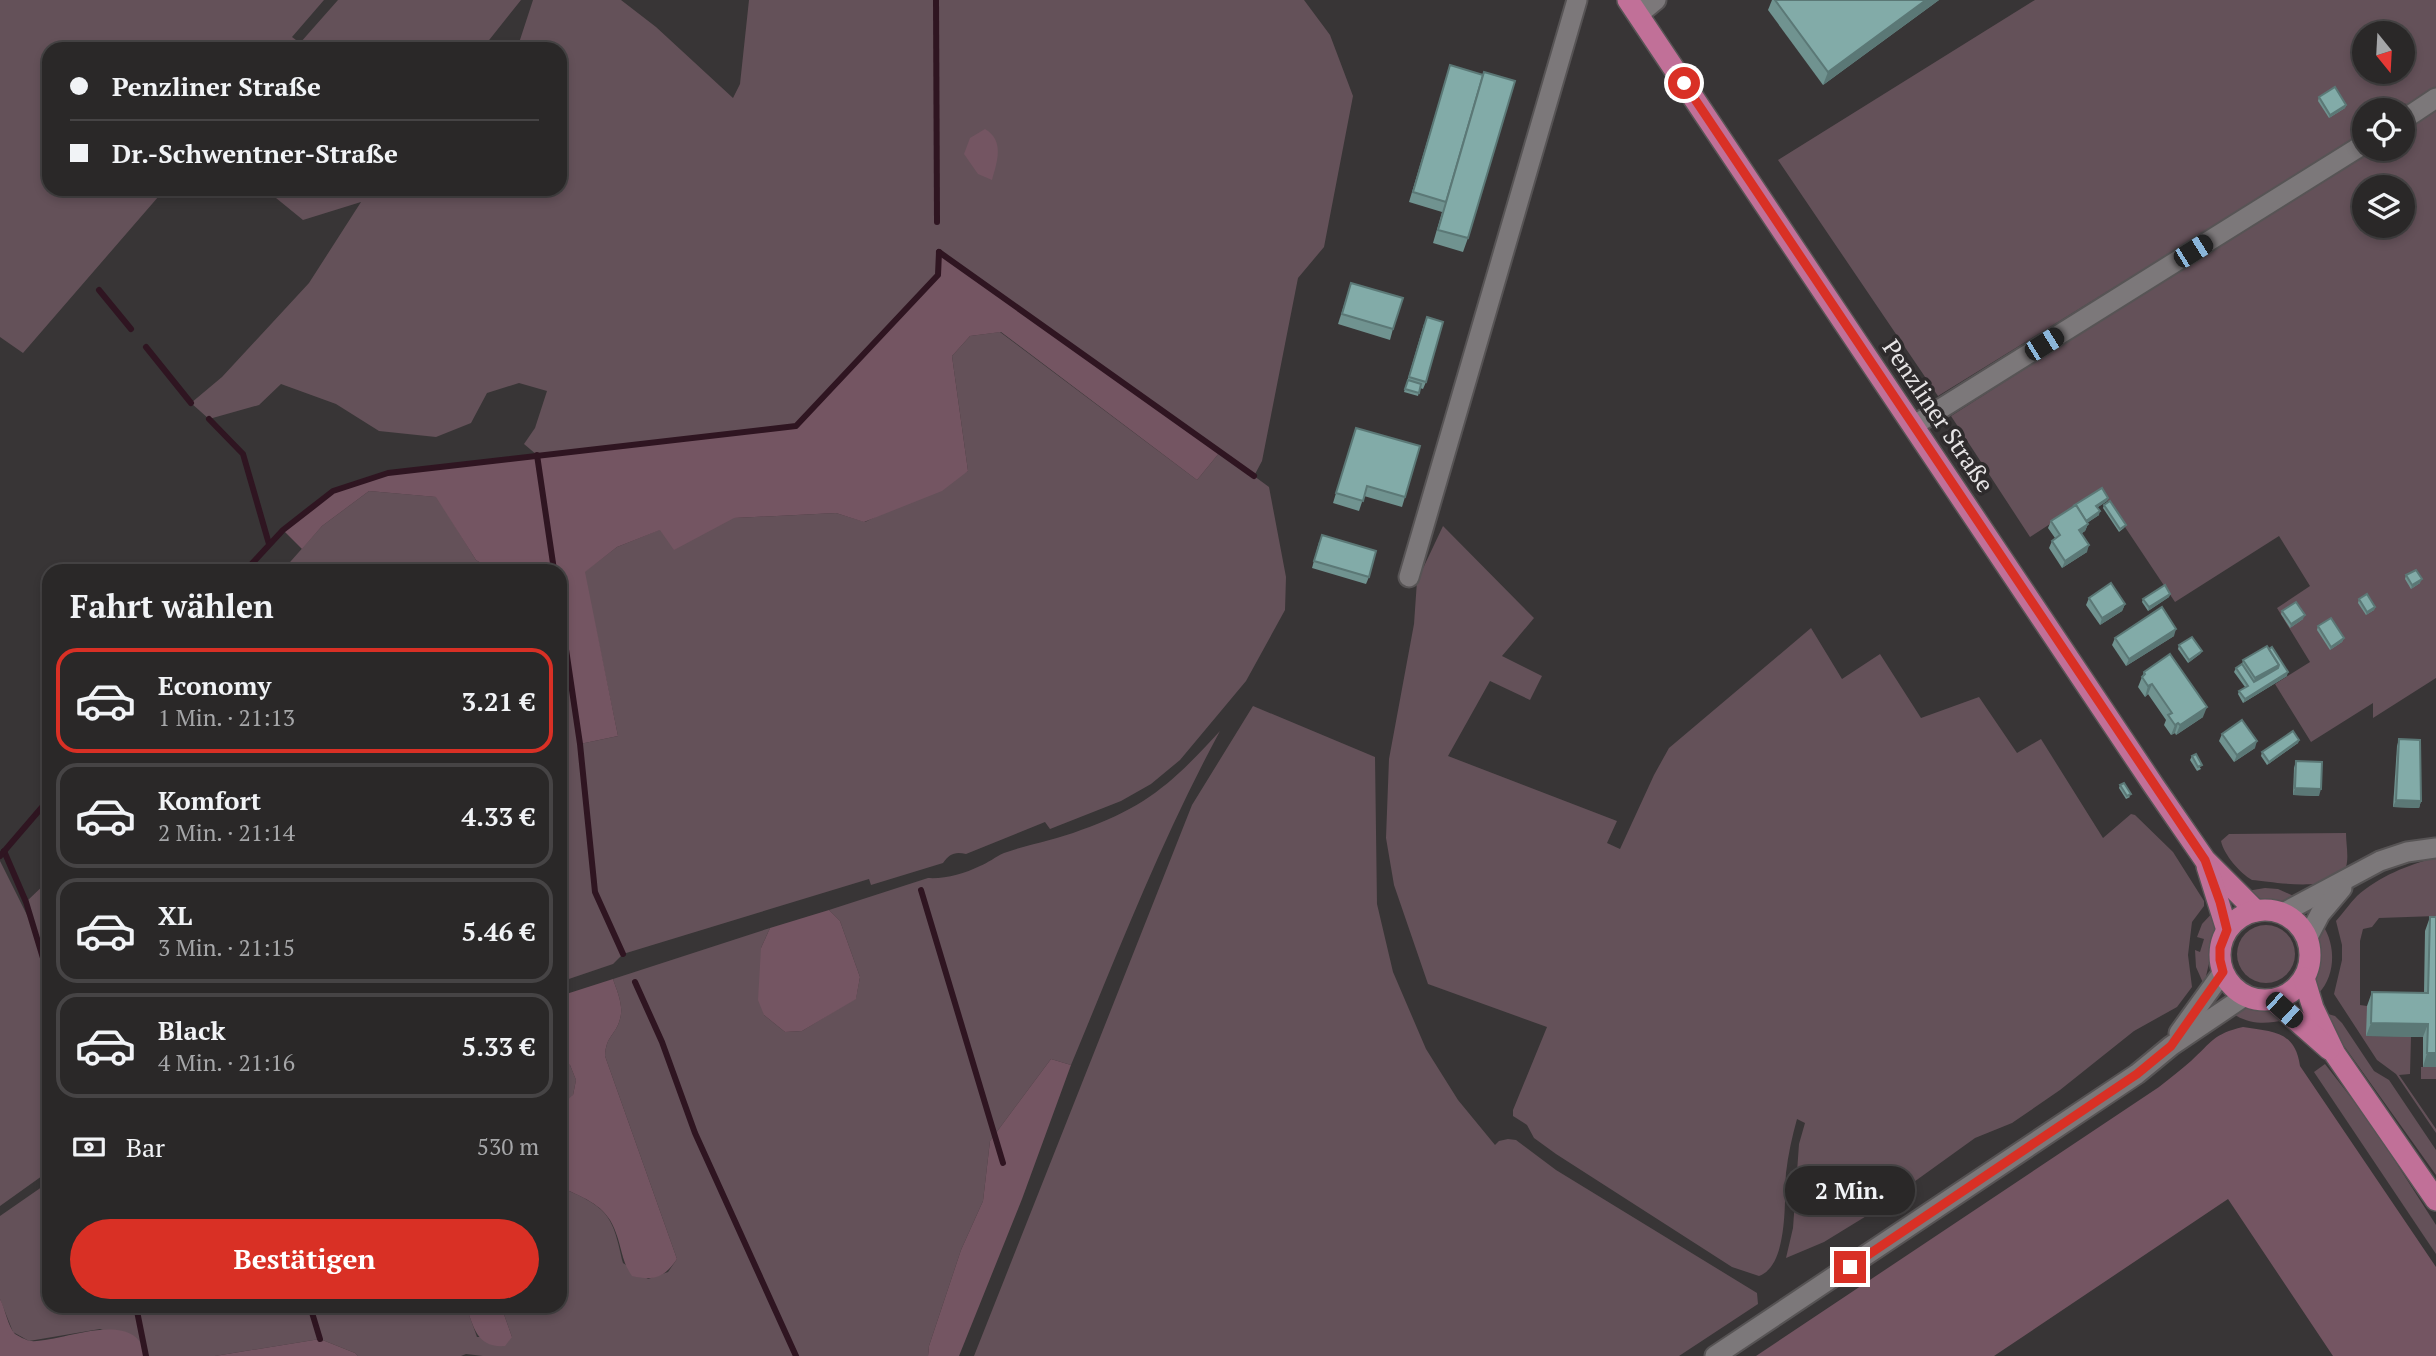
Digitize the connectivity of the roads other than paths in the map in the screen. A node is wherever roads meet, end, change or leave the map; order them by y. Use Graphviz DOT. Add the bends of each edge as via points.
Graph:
graph roads {
  1 [pos="1577,0"];
  2 [pos="1656,0"];
  3 [pos="1633,7"];
  4 [pos="2436,98"];
  5 [pos="2415,112"];
  6 [pos="2352,152"];
  7 [pos="1913,426"];
  8 [pos="1409,577"];
  9 [pos="2436,848"];
  10 [pos="2205,860"];
  11 [pos="2348,880"];
  12 [pos="2256,911"];
  13 [pos="2283,914"];
  14 [pos="2227,930"];
  15 [pos="2307,939"];
  16 [pos="2223,972"];
  17 [pos="2304,978"];
  18 [pos="2245,996"];
  19 [pos="2273,1000"];
  20 [pos="2171,1046"];
  21 [pos="2335,1054"];
  22 [pos="2436,1200"];
  23 [pos="1715,1356"];
  1 -- 8 [label="street"];
  2 -- 3 [label="street"];
  3 -- 7 [label="main road, Penzliner Straße"];
  4 -- 5 [label="street"];
  6 -- 7 [label="street"];
  7 -- 10 [label="main road, Penzliner Straße"];
  9 -- 11 [label="street" via="2380,861"];
  10 -- 12 [label="main road, Penzliner Straße"];
  10 -- 14 [label="main road, Penzliner Straße"];
  11 -- 13 [label="street"];
  11 -- 15 [label="street" via="2320,914"];
  12 -- 13 [label="main road"];
  12 -- 14 [label="main road"];
  13 -- 15 [label="main road" via="2298,924"];
  14 -- 16 [label="main road" via="2220,948"];
  15 -- 17 [label="main road" via="2310,956"];
  16 -- 18 [label="main road"];
  16 -- 20 [label="street"];
  17 -- 19 [label="main road" via="2296,988"];
  17 -- 21 [label="main road"];
  18 -- 19 [label="main road"];
  18 -- 20 [label="street"];
  19 -- 21 [label="main road"];
  20 -- 23 [label="street" via="2126,1081"];
  21 -- 22 [label="main road"];
}
